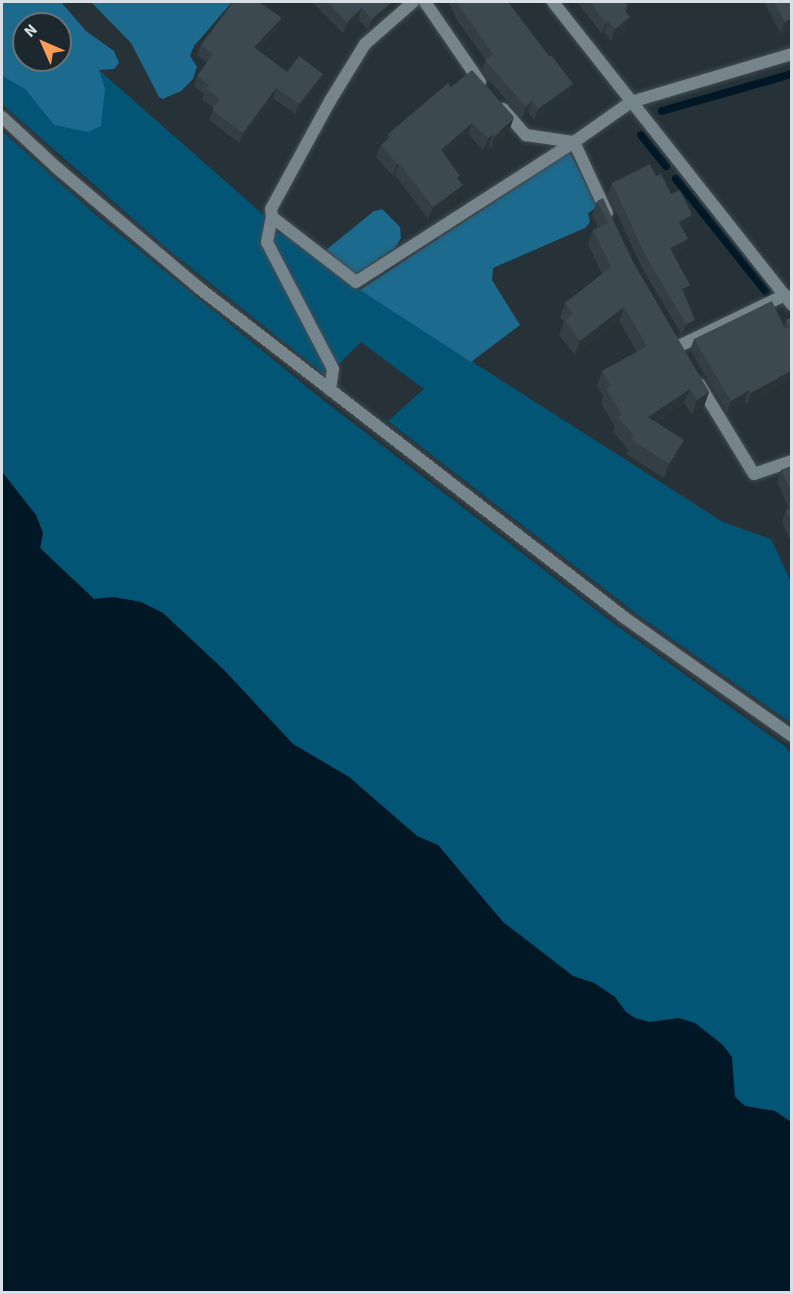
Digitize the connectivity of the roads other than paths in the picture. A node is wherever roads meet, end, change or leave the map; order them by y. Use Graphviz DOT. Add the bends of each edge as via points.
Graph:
graph roads {
  1 [pos="412,2"];
  2 [pos="425,2"];
  3 [pos="553,2"];
  4 [pos="792,54"];
  5 [pos="631,102"];
  6 [pos="2,117"];
  7 [pos="574,142"];
  8 [pos="272,217"];
  9 [pos="612,222"];
  10 [pos="788,300"];
  11 [pos="678,347"];
  12 [pos="694,376"];
  13 [pos="330,390"];
  14 [pos="792,461"];
  15 [pos="792,736"];
  1 -- 8 [label="street" via="365,44 330,100 271,210"];
  2 -- 7 [label="street" via="468,69 526,135"];
  3 -- 5 [label="street"];
  4 -- 5 [label="street"];
  5 -- 7 [label="street"];
  5 -- 10 [label="street"];
  6 -- 13 [label="street" via="199,288"];
  7 -- 8 [label="street" via="356,282"];
  7 -- 9 [label="street"];
  8 -- 13 [label="street" via="267,242 333,369"];
  10 -- 11 [label="street"];
  12 -- 14 [label="street" via="754,474"];
  13 -- 15 [label="street" via="624,618"];
}
